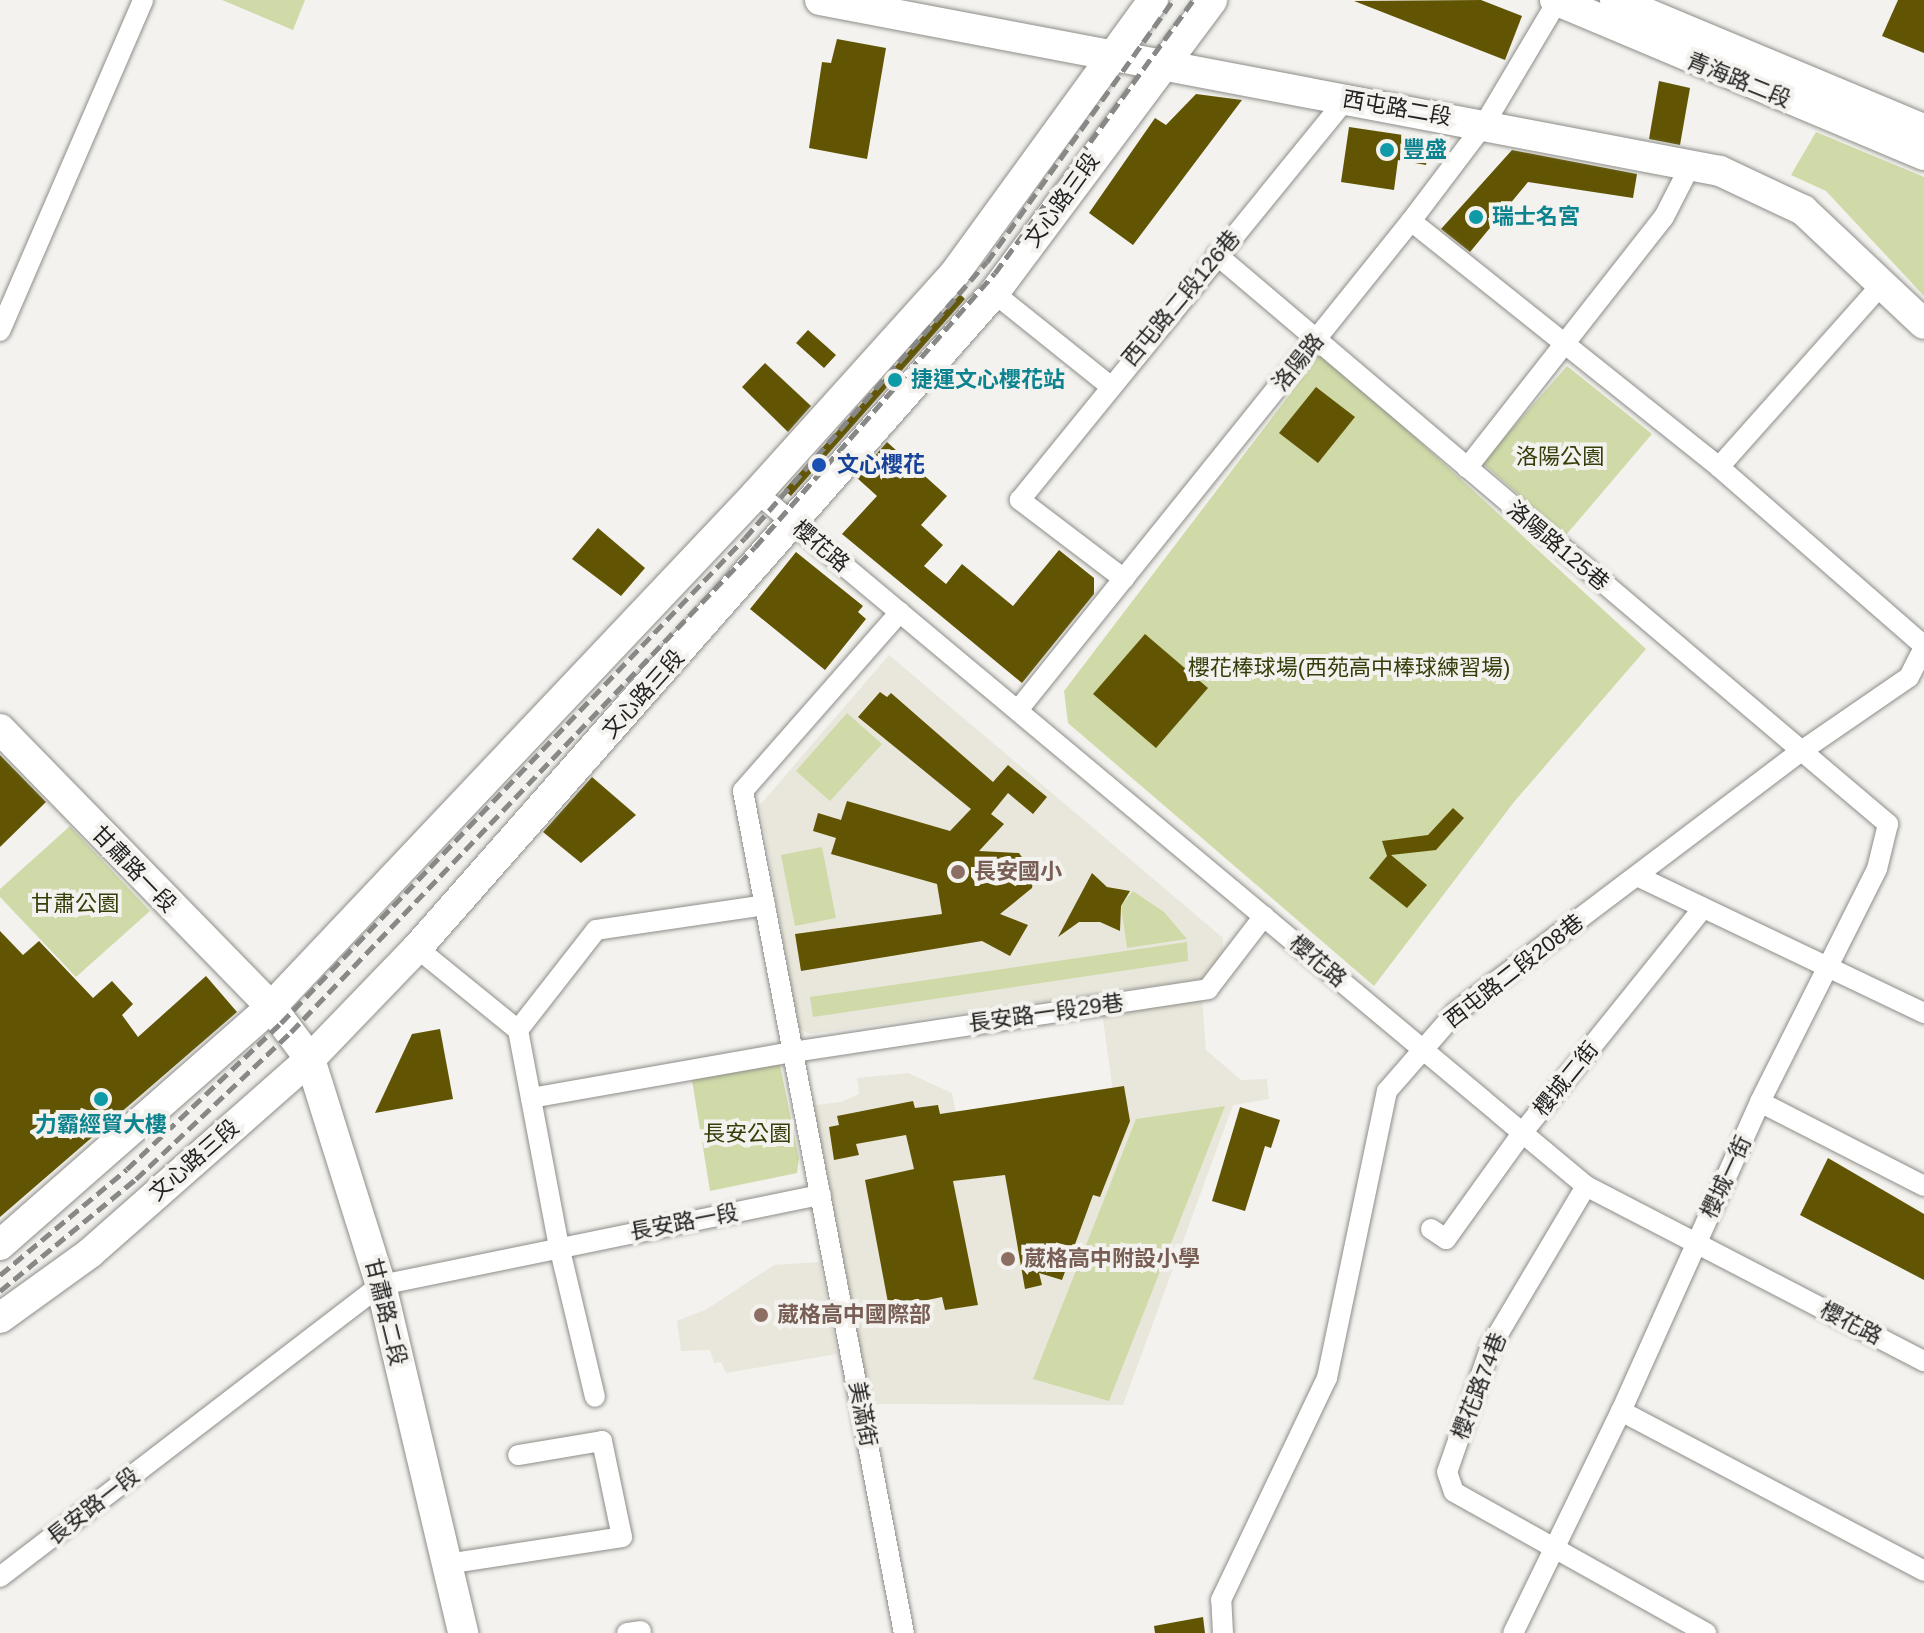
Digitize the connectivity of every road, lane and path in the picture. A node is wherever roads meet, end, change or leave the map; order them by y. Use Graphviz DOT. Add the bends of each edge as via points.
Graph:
graph roads {
  1 [pos="143,0"];
  2 [pos="820,0"];
  3 [pos="1153,0"];
  4 [pos="1212,0"];
  5 [pos="1557,0"];
  6 [pos="1615,0"];
  7 [pos="899,7"];
  8 [pos="1113,59"];
  9 [pos="1160,67"];
  10 [pos="1346,99"];
  11 [pos="1485,123"];
  12 [pos="1924,129"];
  13 [pos="1924,155"];
  14 [pos="1684,161"];
  15 [pos="1411,221"];
  16 [pos="1217,255"];
  17 [pos="1882,284"];
  18 [pos="994,293"];
  19 [pos="1924,324"];
  20 [pos="0,331"];
  21 [pos="1317,339"];
  22 [pos="1561,342"];
  23 [pos="1109,385"];
  24 [pos="1719,467"];
  25 [pos="1467,468"];
  26 [pos="757,493"];
  27 [pos="794,523"];
  28 [pos="1124,579"];
  29 [pos="900,612"];
  30 [pos="1924,647"];
  31 [pos="1018,710"];
  32 [pos="0,729"];
  33 [pos="1800,752"];
  34 [pos="1637,876"];
  35 [pos="765,905"];
  36 [pos="1702,909"];
  37 [pos="1264,916"];
  38 [pos="417,948"];
  39 [pos="1827,969"];
  40 [pos="271,1007"];
  41 [pos="1924,1013"];
  42 [pos="518,1030"];
  43 [pos="1423,1049"];
  44 [pos="793,1052"];
  45 [pos="310,1059"];
  46 [pos="531,1098"];
  47 [pos="1760,1102"];
  48 [pos="1523,1132"];
  49 [pos="1586,1186"];
  50 [pos="1924,1186"];
  51 [pos="821,1195"];
  52 [pos="1431,1229"];
  53 [pos="1695,1243"];
  54 [pos="0,1245"];
  55 [pos="559,1246"];
  56 [pos="381,1285"];
  57 [pos="0,1318"];
  58 [pos="1924,1361"];
  59 [pos="595,1397"];
  60 [pos="1621,1411"];
  61 [pos="518,1455"];
  62 [pos="1553,1548"];
  63 [pos="446,1564"];
  64 [pos="1924,1571"];
  65 [pos="0,1577"];
  66 [pos="463,1633"];
  67 [pos="904,1633"];
  68 [pos="1223,1633"];
  69 [pos="1513,1633"];
  70 [pos="1706,1633"];
  1 -- 20 [label="street"];
  2 -- 7 [label="main road, 西屯路二段"];
  3 -- 8 [label="main road, 文心路三段"];
  4 -- 9 [label="main road, 文心路三段"];
  5 -- 11 [label="street, 洛陽路"];
  5 -- 13 [label="main road, 青海路二段"];
  6 -- 12 [label="main road, 青海路二段"];
  7 -- 8 [label="main road, 西屯路二段"];
  8 -- 9 [label="main road, 西屯路二段"];
  8 -- 26 [label="main road, 文心路三段" via="955,273"];
  9 -- 10 [label="main road, 西屯路二段"];
  9 -- 18 [label="main road, 文心路三段"];
  10 -- 11 [label="main road, 西屯路二段"];
  10 -- 16 [label="street, 西屯路二段126巷"];
  11 -- 14 [label="main road, 西屯路二段"];
  11 -- 15 [label="street, 洛陽路"];
  14 -- 17 [label="main road, 西屯路二段" via="1788,201 1820,223"];
  14 -- 22 [label="street" via="1686,174 1664,217"];
  15 -- 21 [label="street, 洛陽路"];
  15 -- 22 [label="street"];
  16 -- 21 [label="street, 洛陽路125巷"];
  16 -- 23 [label="street, 西屯路二段126巷"];
  17 -- 19 [label="main road, 西屯路二段"];
  17 -- 24 [label="street"];
  18 -- 23 [label="street"];
  18 -- 27 [label="main road, 文心路三段"];
  21 -- 25 [label="street, 洛陽路125巷"];
  21 -- 28 [label="street, 洛陽路"];
  22 -- 24 [label="street"];
  22 -- 25 [label="street"];
  23 -- 28 [label="street, 西屯路二段126巷" via="1020,500"];
  24 -- 30 [label="street"];
  25 -- 33 [label="street, 洛陽路125巷"];
  26 -- 27 [label="street, 櫻花路"];
  26 -- 40 [label="main road, 文心路三段"];
  27 -- 29 [label="street, 櫻花路"];
  27 -- 38 [label="main road, 文心路三段"];
  28 -- 31 [label="street, 洛陽路"];
  29 -- 31 [label="street, 櫻花路"];
  29 -- 35 [label="street" via="743,791"];
  30 -- 33 [label="street, 西屯路二段208巷" via="1909,677"];
  31 -- 37 [label="street, 櫻花路"];
  32 -- 40 [label="main road, 甘肅路一段"];
  33 -- 34 [label="street, 西屯路二段208巷"];
  33 -- 39 [label="street, 櫻城一街" via="1888,824 1877,869"];
  34 -- 36 [label="street"];
  34 -- 43 [label="street, 西屯路二段208巷" via="1456,1012"];
  35 -- 42 [label="street" via="596,930"];
  35 -- 44 [label="street"];
  36 -- 39 [label="street"];
  36 -- 48 [label="street, 櫻城二街"];
  37 -- 43 [label="street, 櫻花路"];
  37 -- 44 [label="street, 長安路一段29巷" via="1208,989"];
  38 -- 42 [label="street"];
  38 -- 45 [label="main road, 文心路三段"];
  39 -- 41 [label="street"];
  39 -- 47 [label="street, 櫻城一街"];
  40 -- 45 [label="main road, 甘肅路二段"];
  40 -- 54 [label="main road, 文心路三段"];
  42 -- 46 [label="street"];
  43 -- 48 [label="street, 櫻花路"];
  43 -- 68 [label="street, 西屯路二段208巷" via="1387,1091 1327,1378 1221,1600"];
  44 -- 46 [label="street, 長安路一段29巷"];
  44 -- 51 [label="street"];
  45 -- 56 [label="main road, 甘肅路二段"];
  45 -- 57 [label="main road, 文心路三段" via="90,1253"];
  46 -- 55 [label="street"];
  47 -- 50 [label="street"];
  47 -- 53 [label="street, 櫻城一街"];
  48 -- 49 [label="street, 櫻花路"];
  48 -- 52 [label="street, 櫻城二街" via="1446,1239"];
  49 -- 53 [label="street, 櫻花路"];
  49 -- 62 [label="street, 櫻花路74巷" via="1491,1346 1447,1472 1454,1492"];
  51 -- 55 [label="street, 長安路一段"];
  51 -- 67 [label="street, 美滿街"];
  53 -- 58 [label="street, 櫻花路"];
  53 -- 60 [label="street, 櫻城一街"];
  55 -- 56 [label="street, 長安路一段"];
  55 -- 59 [label="street"];
  56 -- 63 [label="main road, 甘肅路二段"];
  56 -- 65 [label="street, 長安路一段"];
  60 -- 62 [label="street, 櫻城一街"];
  60 -- 64 [label="street"];
  61 -- 63 [label="street" via="602,1441 622,1537"];
  62 -- 69 [label="street, 櫻城一街"];
  62 -- 70 [label="street, 櫻花路74巷"];
  63 -- 66 [label="main road, 甘肅路二段"];
}
